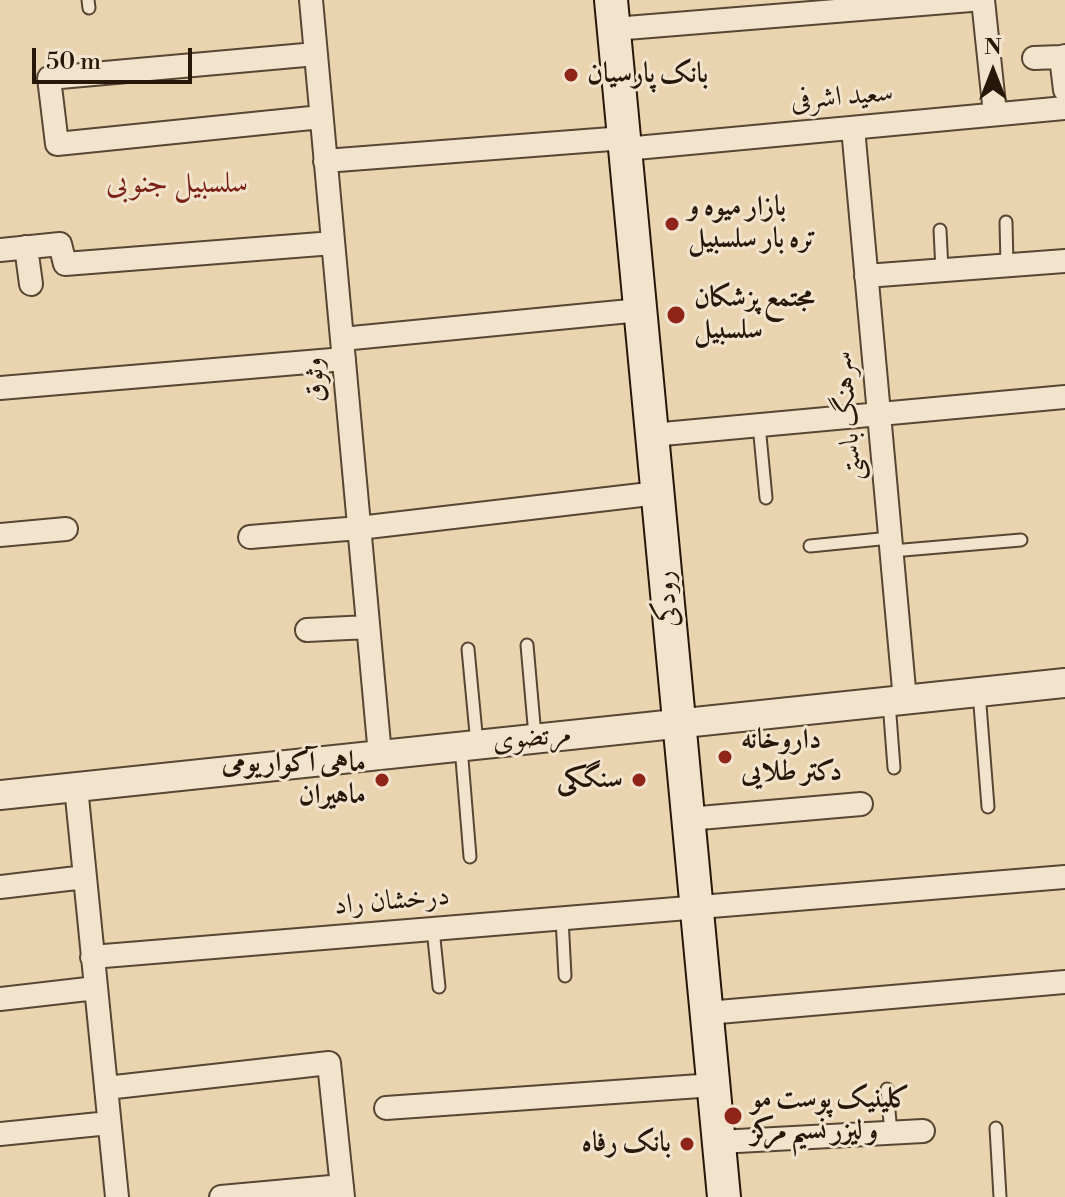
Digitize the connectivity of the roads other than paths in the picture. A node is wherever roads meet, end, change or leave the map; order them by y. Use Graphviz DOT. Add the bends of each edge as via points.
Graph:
graph roads {
  1 [pos="311,0"];
  2 [pos="971,0"];
  3 [pos="983,0"];
  4 [pos="612,14"];
  5 [pos="316,54"];
  6 [pos="1063,56"];
  7 [pos="1034,58"];
  8 [pos="1065,90"];
  9 [pos="1065,108"];
  10 [pos="995,114"];
  11 [pos="321,117"];
  12 [pos="853,128"];
  13 [pos="625,144"];
  14 [pos="325,161"];
  15 [pos="1006,222"];
  16 [pos="940,230"];
  17 [pos="333,243"];
  18 [pos="26,247"];
  19 [pos="0,250"];
  20 [pos="1065,261"];
  21 [pos="1007,265"];
  22 [pos="942,270"];
  23 [pos="866,276"];
  24 [pos="31,284"];
  25 [pos="640,310"];
  26 [pos="343,349"];
  27 [pos="0,388"];
  28 [pos="1065,397"];
  29 [pos="879,414"];
  30 [pos="759,425"];
  31 [pos="652,435"];
  32 [pos="658,493"];
  33 [pos="766,498"];
  34 [pos="359,528"];
  35 [pos="66,529"];
  36 [pos="0,535"];
  37 [pos="250,537"];
  38 [pos="1021,540"];
  39 [pos="891,544"];
  40 [pos="810,546"];
  41 [pos="368,627"];
  42 [pos="307,630"];
  43 [pos="527,645"];
  44 [pos="468,649"];
  45 [pos="1065,683"];
  46 [pos="979,692"];
  47 [pos="897,701"];
  48 [pos="679,724"];
  49 [pos="535,739"];
  50 [pos="469,746"];
  51 [pos="380,755"];
  52 [pos="894,768"];
  53 [pos="76,787"];
  54 [pos="0,795"];
  55 [pos="861,804"];
  56 [pos="988,807"];
  57 [pos="688,819"];
  58 [pos="470,857"];
  59 [pos="85,877"];
  60 [pos="1065,877"];
  61 [pos="0,887"];
  62 [pos="697,907"];
  63 [pos="562,918"];
  64 [pos="433,929"];
  65 [pos="92,957"];
  66 [pos="565,976"];
  67 [pos="1065,982"];
  68 [pos="439,987"];
  69 [pos="96,988"];
  70 [pos="0,999"];
  71 [pos="707,1013"];
  72 [pos="714,1085"];
  73 [pos="106,1088"];
  74 [pos="887,1089"];
  75 [pos="386,1108"];
  76 [pos="109,1123"];
  77 [pos="996,1128"];
  78 [pos="923,1131"];
  79 [pos="891,1133"];
  80 [pos="0,1134"];
  81 [pos="719,1142"];
  82 [pos="342,1192"];
  83 [pos="287,1194"];
  84 [pos="117,1197"];
  85 [pos="221,1197"];
  86 [pos="724,1197"];
  87 [pos="1000,1197"];
  1 -- 5 [label="street, وثوق"];
  2 -- 4 [label="street"];
  3 -- 10 [label="street"];
  4 -- 13 [label="main road, رودکی"];
  5 -- 11 [label="street, وثوق"];
  5 -- 11 [label="street" via="49,78 57,144"];
  6 -- 7 [label="street"];
  6 -- 8 [label="street"];
  9 -- 10 [label="street, سعید اشرفی"];
  10 -- 12 [label="street, سعید اشرفی"];
  11 -- 14 [label="street, وثوق"];
  12 -- 13 [label="street, سعید اشرفی"];
  12 -- 23 [label="street, سرهنگ باستی"];
  13 -- 14 [label="street, سعید اشرفی"];
  13 -- 25 [label="main road, رودکی"];
  14 -- 17 [label="street, وثوق"];
  15 -- 21 [label="lane"];
  16 -- 22 [label="lane"];
  17 -- 18 [label="street" via="65,264 60,244"];
  17 -- 26 [label="street, وثوق"];
  18 -- 19 [label="street"];
  18 -- 24 [label="street"];
  20 -- 21 [label="street"];
  21 -- 22 [label="street"];
  22 -- 23 [label="street"];
  23 -- 29 [label="street, سرهنگ باستی"];
  25 -- 26 [label="street"];
  25 -- 31 [label="main road, رودکی"];
  26 -- 27 [label="street"];
  26 -- 34 [label="street, وثوق"];
  28 -- 29 [label="street"];
  29 -- 30 [label="street"];
  29 -- 39 [label="street, سرهنگ باستی"];
  30 -- 31 [label="street"];
  30 -- 33 [label="lane"];
  31 -- 32 [label="main road, رودکی"];
  32 -- 34 [label="street"];
  32 -- 48 [label="main road, رودکی"];
  34 -- 37 [label="street"];
  34 -- 41 [label="street, وثوق"];
  35 -- 36 [label="street"];
  38 -- 39 [label="lane"];
  39 -- 40 [label="lane"];
  39 -- 47 [label="street, سرهنگ باستی"];
  41 -- 42 [label="street"];
  41 -- 51 [label="street, وثوق"];
  43 -- 49 [label="lane"];
  44 -- 50 [label="lane"];
  45 -- 46 [label="street, مرتضوی"];
  46 -- 47 [label="street, مرتضوی"];
  46 -- 56 [label="lane"];
  47 -- 48 [label="street, مرتضوی"];
  47 -- 52 [label="lane"];
  48 -- 49 [label="street, مرتضوی"];
  48 -- 57 [label="main road, رودکی"];
  49 -- 50 [label="street, مرتضوی"];
  50 -- 51 [label="street, مرتضوی"];
  50 -- 58 [label="lane"];
  51 -- 53 [label="street, مرتضوی"];
  53 -- 54 [label="street, مرتضوی"];
  53 -- 59 [label="street"];
  55 -- 57 [label="street"];
  57 -- 62 [label="main road, رودکی"];
  59 -- 61 [label="street"];
  59 -- 65 [label="street"];
  60 -- 62 [label="street, درخشان راد"];
  62 -- 63 [label="street, درخشان راد"];
  62 -- 71 [label="main road, رودکی"];
  63 -- 64 [label="street, درخشان راد"];
  63 -- 66 [label="lane"];
  64 -- 65 [label="street, درخشان راد"];
  64 -- 68 [label="lane"];
  65 -- 69 [label="street"];
  67 -- 71 [label="street"];
  69 -- 70 [label="street"];
  69 -- 73 [label="street"];
  71 -- 72 [label="main road, رودکی"];
  72 -- 75 [label="street"];
  72 -- 81 [label="main road, رودکی"];
  73 -- 76 [label="street"];
  73 -- 82 [label="street" via="329,1063"];
  74 -- 79 [label="lane"];
  76 -- 80 [label="street"];
  76 -- 84 [label="street"];
  77 -- 87 [label="lane"];
  78 -- 79 [label="street"];
  79 -- 81 [label="street"];
  81 -- 86 [label="main road, رودکی"];
  82 -- 83 [label="street"];
  83 -- 85 [label="street"];
}
